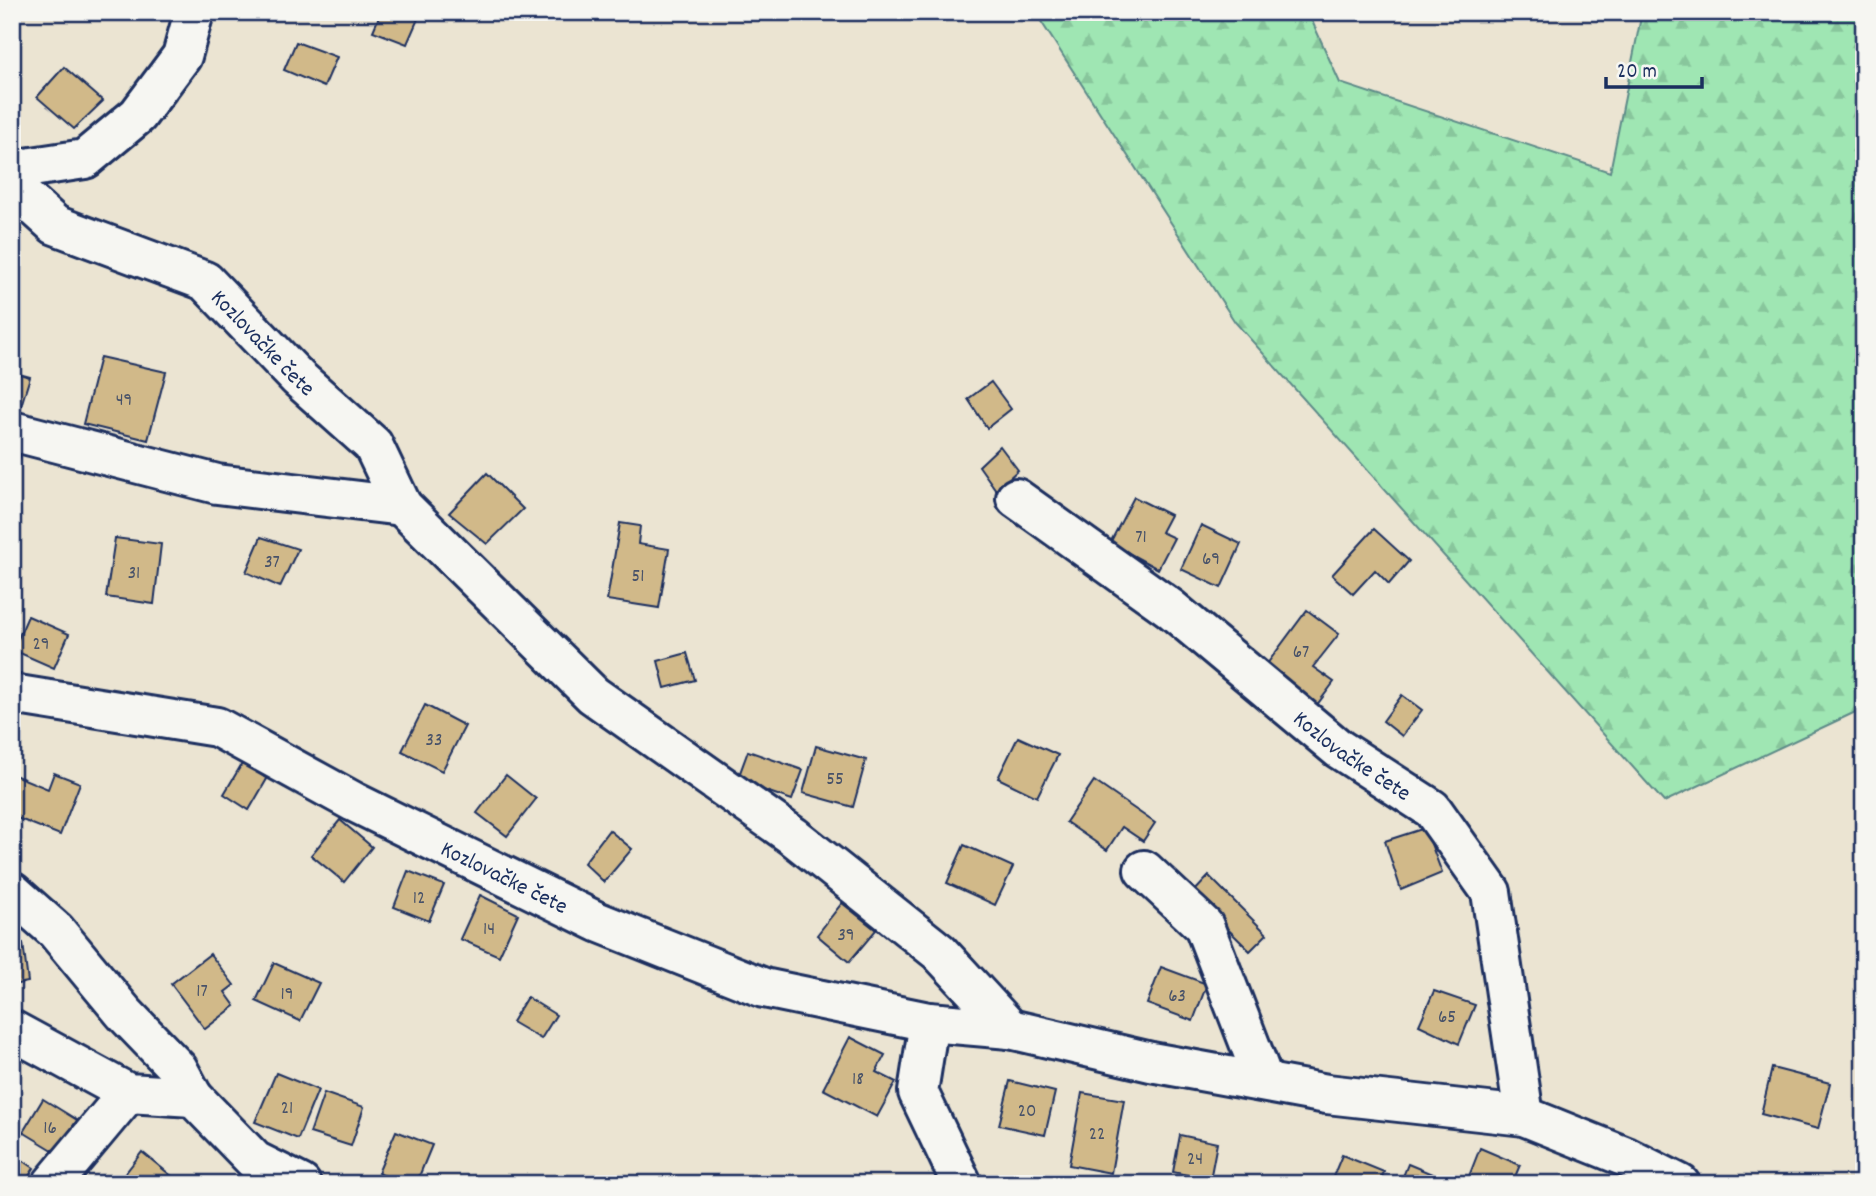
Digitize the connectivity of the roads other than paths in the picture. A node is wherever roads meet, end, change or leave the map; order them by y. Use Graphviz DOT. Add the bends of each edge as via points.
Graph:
graph roads {
  1 [pos="194,12"];
  2 [pos="12,170"];
  3 [pos="12,186"];
  4 [pos="12,431"];
  5 [pos="1016,498"];
  6 [pos="402,506"];
  7 [pos="12,694"];
  8 [pos="1144,870"];
  9 [pos="12,892"];
  10 [pos="929,1022"];
  11 [pos="1010,1029"];
  12 [pos="12,1030"];
  13 [pos="1265,1081"];
  14 [pos="128,1093"];
  15 [pos="194,1097"];
  16 [pos="1524,1116"];
  17 [pos="260,1172"];
  18 [pos="52,1184"];
  19 [pos="301,1184"];
  20 [pos="962,1184"];
  21 [pos="1680,1184"];
  1 -- 2 [label="street" via="182,56 138,115 85,159"];
  3 -- 6 [label="street, Kozlovačke čete" via="55,225 205,281 298,378 373,445"];
  4 -- 6 [label="street" via="217,484"];
  5 -- 16 [label="street, Kozlovačke čete" via="1170,608 1339,749 1432,809 1491,892"];
  6 -- 11 [label="street, Kozlovačke čete" via="593,695 793,836 939,952"];
  7 -- 10 [label="street, Kozlovačke čete" via="217,727 354,802 598,922 764,988"];
  8 -- 13 [label="street" via="1204,926"];
  9 -- 15 [label="street" via="56,931 178,1069"];
  10 -- 11 [label="street, Kozlovačke čete"];
  10 -- 20 [label="street" via="918,1092"];
  11 -- 13 [label="street, Kozlovačke čete" via="1151,1062"];
  12 -- 14 [label="street"];
  13 -- 16 [label="street, Kozlovačke čete" via="1327,1094"];
  14 -- 15 [label="street"];
  14 -- 18 [label="street"];
  15 -- 17 [label="street"];
  16 -- 21 [label="street, Kozlovačke čete"];
  17 -- 19 [label="street"];
}
